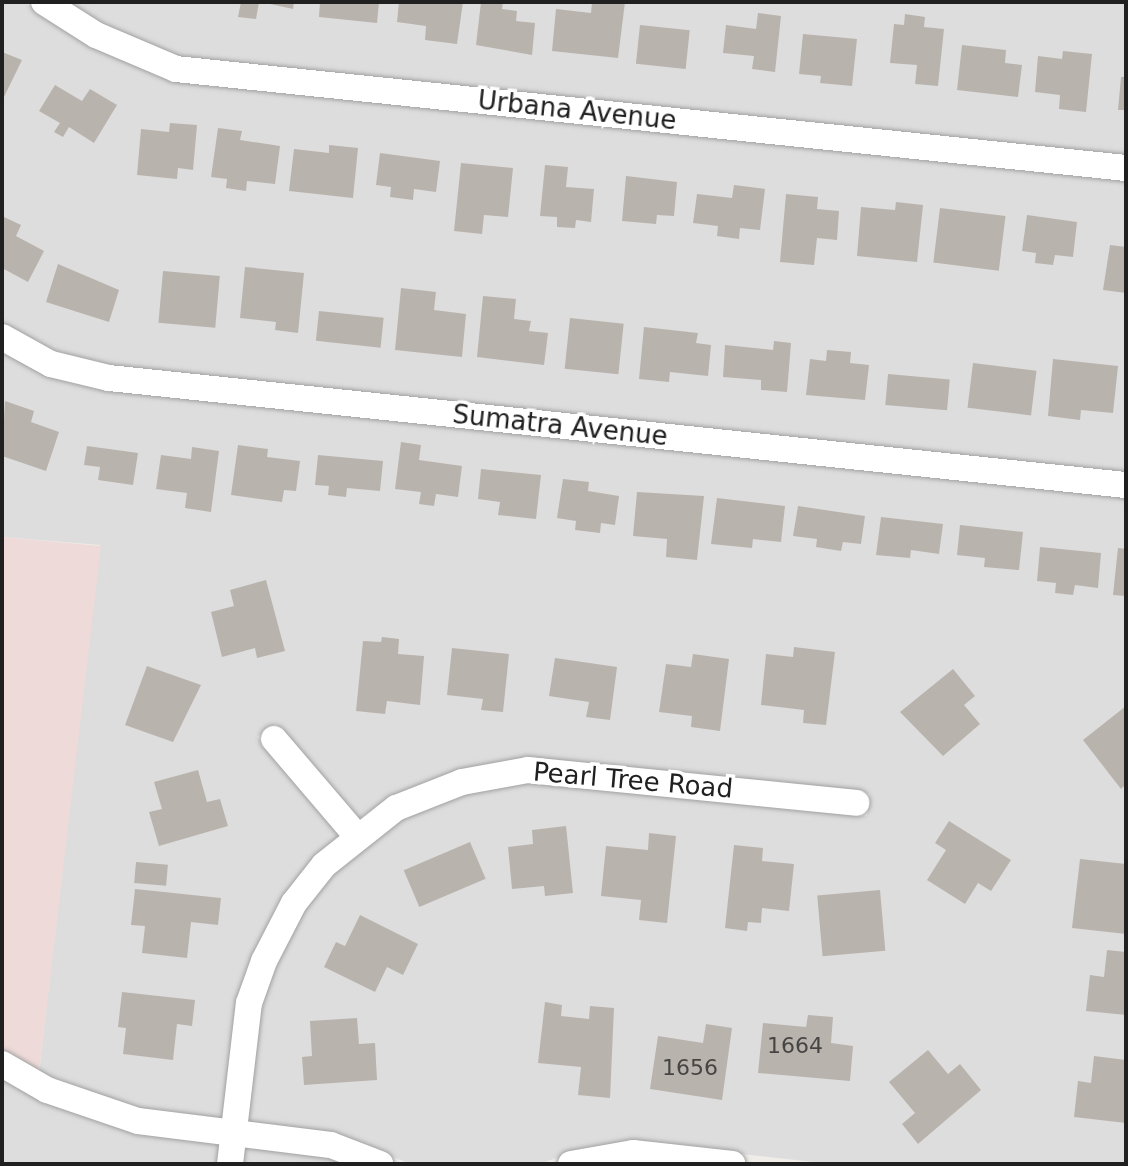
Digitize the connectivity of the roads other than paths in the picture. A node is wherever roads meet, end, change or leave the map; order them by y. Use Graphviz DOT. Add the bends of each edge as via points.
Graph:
graph roads {
  1 [pos="44,2"];
  2 [pos="1126,168"];
  3 [pos="2,337"];
  4 [pos="1126,485"];
  5 [pos="274,739"];
  6 [pos="856,803"];
  7 [pos="356,835"];
  8 [pos="2,1064"];
  9 [pos="233,1134"];
  10 [pos="230,1164"];
  11 [pos="380,1164"];
  12 [pos="571,1164"];
  13 [pos="732,1164"];
  1 -- 2 [label="street, Urbana Avenue" via="96,35 176,69"];
  3 -- 4 [label="street, Sumatra Avenue" via="51,364 109,378"];
  5 -- 7 [label="street"];
  6 -- 7 [label="street, Pearl Tree Road" via="528,770 462,782 396,808"];
  7 -- 9 [label="street, Pearl Tree Road" via="294,903 264,961 249,1003"];
  8 -- 9 [label="street" via="47,1090 138,1121"];
  9 -- 10 [label="street, Pearl Tree Road"];
  9 -- 11 [label="street" via="331,1145"];
  12 -- 13 [label="street" via="633,1153"];
}
